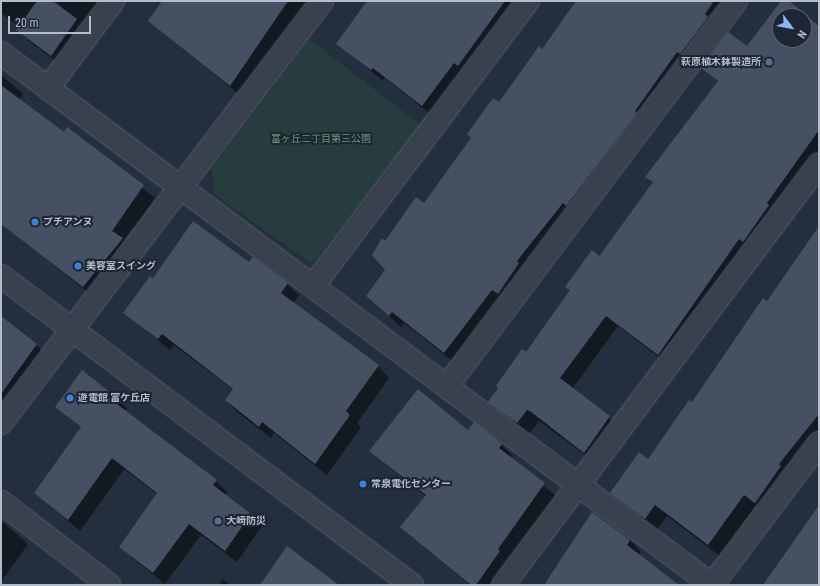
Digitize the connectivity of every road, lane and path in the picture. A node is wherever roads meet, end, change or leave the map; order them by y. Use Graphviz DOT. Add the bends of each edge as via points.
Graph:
graph roads {
  1 [pos="113,1"];
  2 [pos="322,1"];
  3 [pos="528,1"];
  4 [pos="736,1"];
  5 [pos="1,53"];
  6 [pos="48,88"];
  7 [pos="819,164"];
  8 [pos="180,186"];
  9 [pos="1,276"];
  10 [pos="313,286"];
  11 [pos="71,329"];
  12 [pos="447,386"];
  13 [pos="1,423"];
  14 [pos="819,443"];
  15 [pos="580,485"];
  16 [pos="1,502"];
  17 [pos="98,582"];
  18 [pos="412,585"];
  19 [pos="504,585"];
  20 [pos="712,585"];
  1 -- 6 [label="street"];
  2 -- 8 [label="street"];
  3 -- 10 [label="street"];
  4 -- 12 [label="street"];
  5 -- 6 [label="street"];
  6 -- 8 [label="street"];
  7 -- 15 [label="street"];
  8 -- 10 [label="street"];
  8 -- 11 [label="street"];
  9 -- 11 [label="street"];
  10 -- 12 [label="street"];
  11 -- 13 [label="street"];
  11 -- 18 [label="street"];
  12 -- 15 [label="street"];
  14 -- 20 [label="street"];
  15 -- 19 [label="street"];
  15 -- 20 [label="street"];
  16 -- 17 [label="street"];
}
